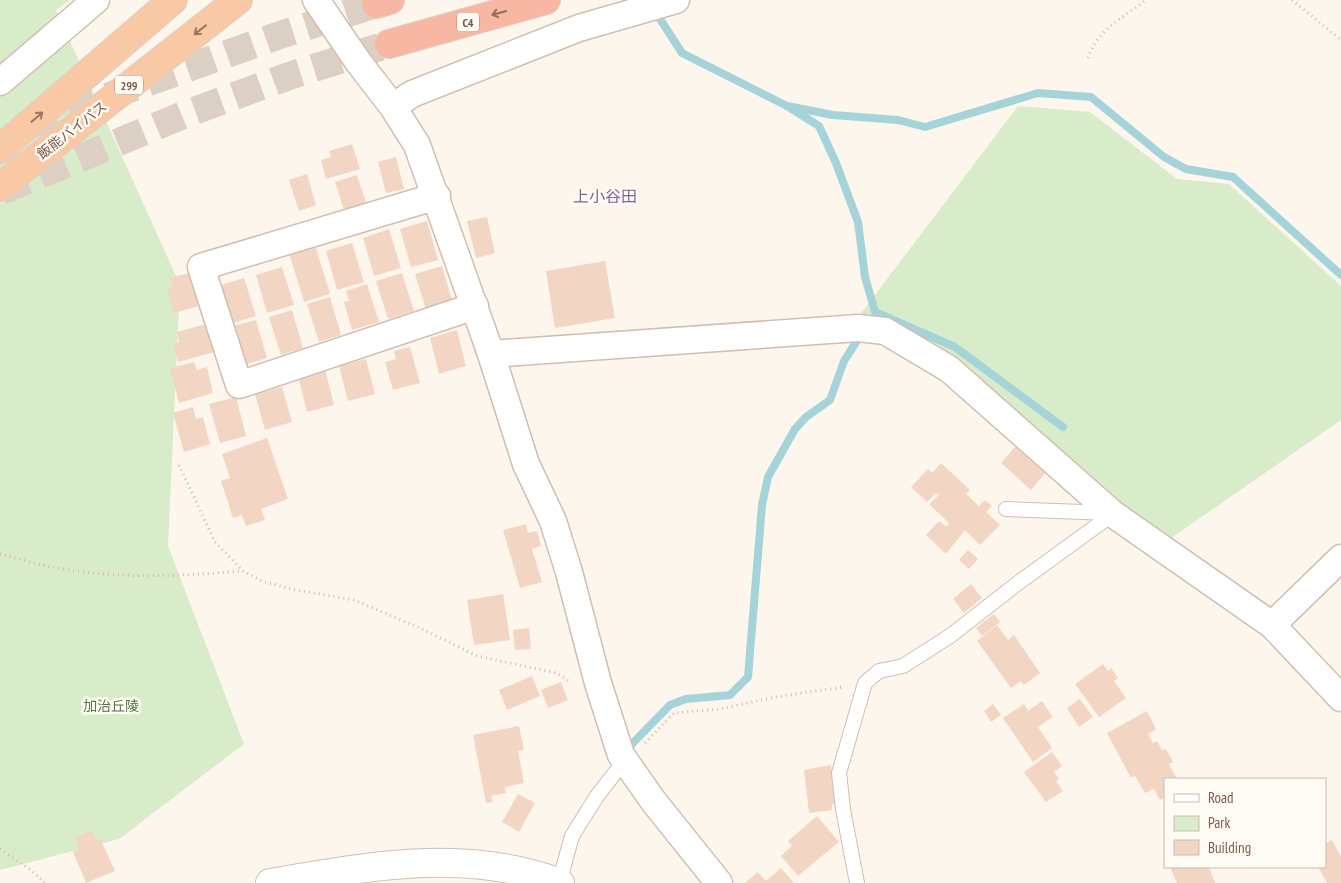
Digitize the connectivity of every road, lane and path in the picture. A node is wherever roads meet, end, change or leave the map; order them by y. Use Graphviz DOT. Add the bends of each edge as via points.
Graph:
graph roads {
  1 [pos="96,0"];
  2 [pos="173,0"];
  3 [pos="238,0"];
  4 [pos="316,0"];
  5 [pos="546,0"];
  6 [pos="676,0"];
  7 [pos="1146,0"];
  8 [pos="1292,0"];
  9 [pos="1341,40"];
  10 [pos="389,44"];
  11 [pos="1088,58"];
  12 [pos="0,82"];
  13 [pos="393,107"];
  14 [pos="0,149"];
  15 [pos="0,187"];
  16 [pos="437,196"];
  17 [pos="474,306"];
  18 [pos="491,354"];
  19 [pos="179,465"];
  20 [pos="1006,509"];
  21 [pos="1113,514"];
  22 [pos="0,554"];
  23 [pos="1341,558"];
  24 [pos="243,571"];
  25 [pos="1272,625"];
  26 [pos="598,683"];
  27 [pos="865,683"];
  28 [pos="1341,698"];
  29 [pos="626,760"];
  30 [pos="0,849"];
  31 [pos="45,883"];
  32 [pos="270,883"];
  33 [pos="560,883"];
  34 [pos="719,883"];
  35 [pos="857,883"];
  1 -- 12 [label="street"];
  14 -- 2 [label="highway, 299, one-way"];
  3 -- 15 [label="highway, 飯能バイパス / 299, one-way"];
  4 -- 13 [label="street" via="358,63"];
  5 -- 10 [label="highway, C4, one-way"];
  6 -- 13 [label="street" via="579,28 412,94"];
  7 -- 11 [label="path" via="1104,31"];
  8 -- 9 [label="path"];
  13 -- 16 [label="street" via="417,145"];
  16 -- 17 [label="street"];
  16 -- 17 [label="street" via="201,267 239,385"];
  17 -- 18 [label="street"];
  18 -- 21 [label="street" via="858,328 885,331 948,369"];
  18 -- 26 [label="street" via="526,464 553,521"];
  19 -- 24 [label="path" via="216,542"];
  20 -- 21 [label="lane"];
  21 -- 25 [label="street"];
  21 -- 27 [label="lane" via="950,636 903,666 879,671"];
  22 -- 24 [label="path" via="63,569 114,575 174,577"];
  23 -- 25 [label="street"];
  24 -- 26 [label="path" via="262,581 291,589 354,600 477,656 557,673 573,684"];
  25 -- 28 [label="street"];
  26 -- 29 [label="street" via="621,755"];
  27 -- 29 [label="path" via="674,714"];
  27 -- 35 [label="lane" via="839,773"];
  29 -- 33 [label="lane" via="597,796 572,836"];
  29 -- 34 [label="street" via="654,802"];
  30 -- 31 [label="path"];
  32 -- 33 [label="street" via="384,864 426,862 475,864"];
}
